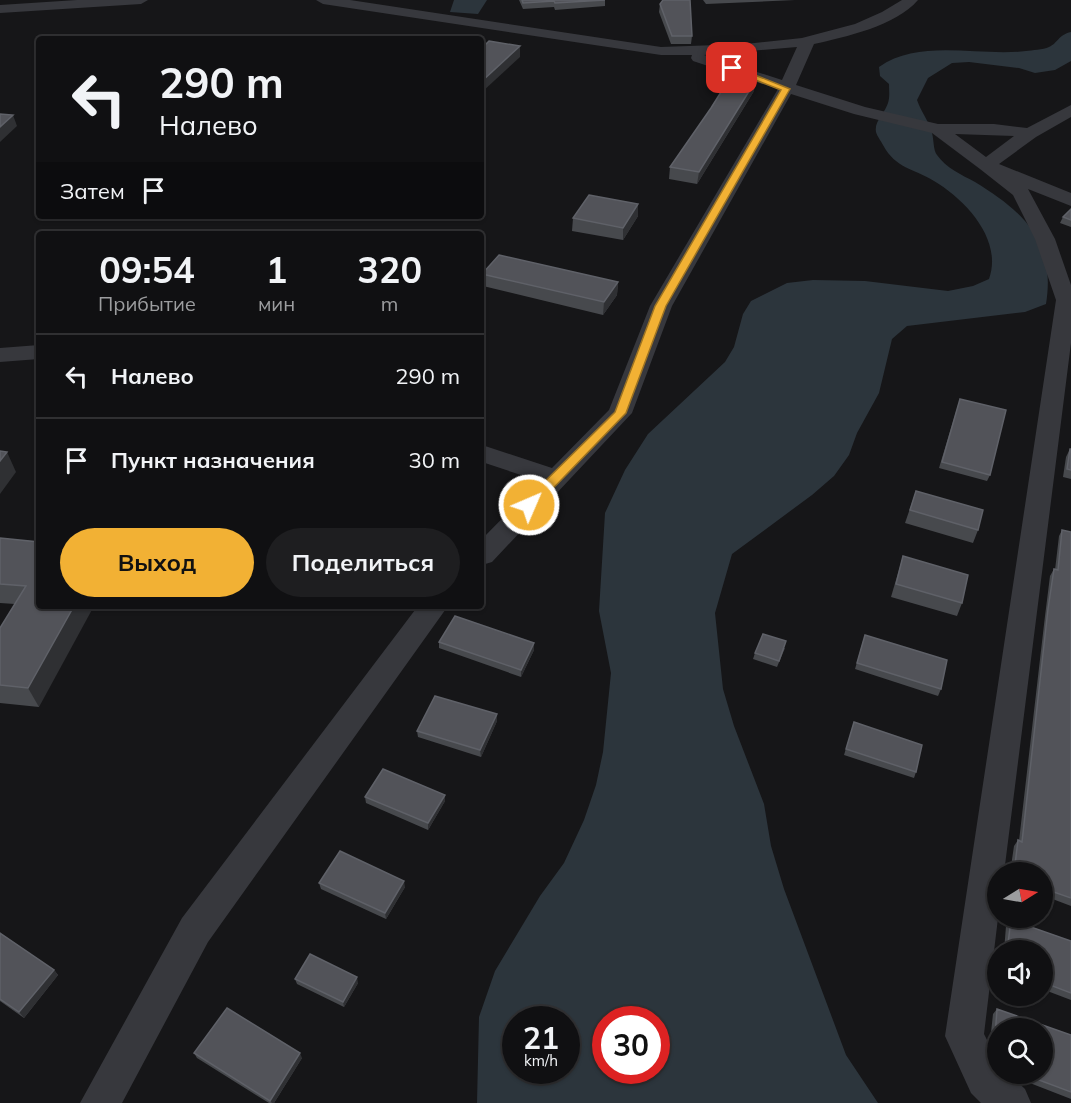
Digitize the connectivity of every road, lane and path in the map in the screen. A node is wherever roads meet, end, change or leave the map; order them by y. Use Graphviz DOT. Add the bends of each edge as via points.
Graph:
graph roads {
  1 [pos="141,0"];
  2 [pos="323,0"];
  3 [pos="911,0"];
  4 [pos="0,9"];
  5 [pos="808,40"];
  6 [pos="661,51"];
  7 [pos="786,89"];
  8 [pos="1071,110"];
  9 [pos="938,129"];
  10 [pos="1030,133"];
  11 [pos="986,165"];
  12 [pos="1071,200"];
  13 [pos="36,352"];
  14 [pos="0,355"];
  15 [pos="484,454"];
  16 [pos="556,478"];
  17 [pos="484,553"];
  18 [pos="432,609"];
  19 [pos="100,1103"];
  20 [pos="1011,1103"];
  1 -- 4 [label="street"];
  2 -- 6 [label="street"];
  3 -- 5 [label="street" via="861,27"];
  5 -- 6 [label="street" via="701,52"];
  5 -- 7 [label="street"];
  6 -- 7 [label="street" via="722,65"];
  7 -- 9 [label="street"];
  7 -- 16 [label="street" via="661,306 620,413"];
  8 -- 10 [label="street"];
  9 -- 10 [label="street"];
  9 -- 11 [label="street"];
  10 -- 11 [label="street"];
  11 -- 12 [label="street"];
  11 -- 20 [label="street" via="1021,192 1046,239 1066,300 964,1036 985,1079"];
  13 -- 14 [label="street"];
  15 -- 16 [label="street"];
  16 -- 17 [label="street"];
  18 -- 19 [label="street" via="195,930"];
}
